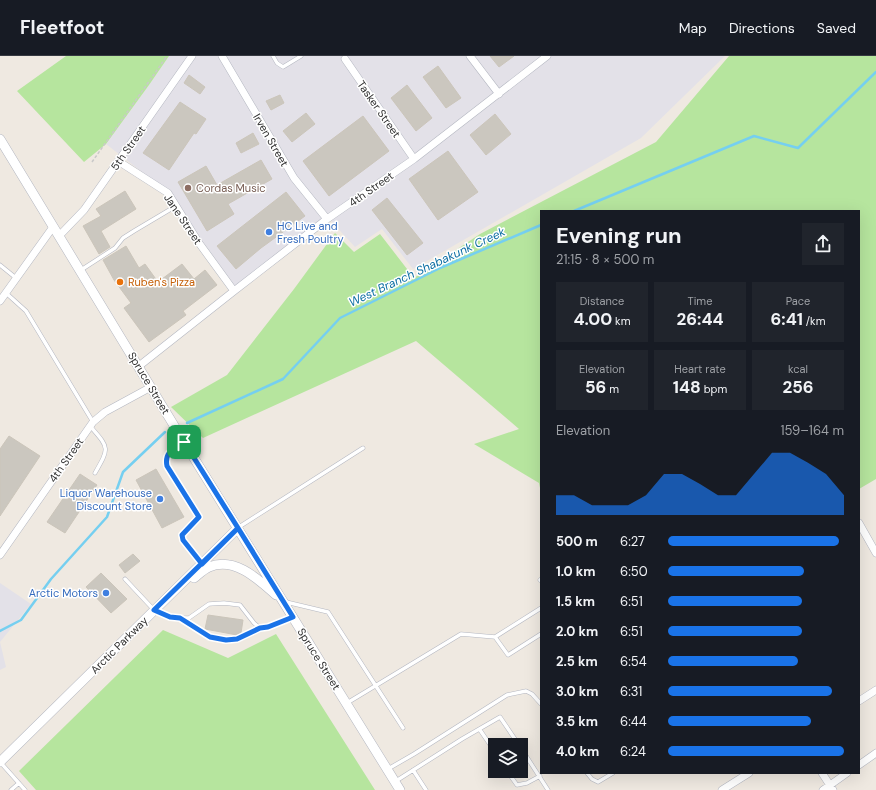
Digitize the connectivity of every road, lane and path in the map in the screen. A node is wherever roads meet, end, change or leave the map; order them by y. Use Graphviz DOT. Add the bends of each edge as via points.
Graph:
graph roads {
  1 [pos="167,56"];
  2 [pos="192,56"];
  3 [pos="222,56"];
  4 [pos="273,56"];
  5 [pos="301,56"];
  6 [pos="470,56"];
  7 [pos="547,56"];
  8 [pos="345,59"];
  9 [pos="499,94"];
  10 [pos="0,139"];
  11 [pos="414,159"];
  12 [pos="118,161"];
  13 [pos="92,162"];
  14 [pos="176,206"];
  15 [pos="327,220"];
  16 [pos="53,227"];
  17 [pos="59,236"];
  18 [pos="0,265"];
  19 [pos="80,270"];
  20 [pos="16,278"];
  21 [pos="234,291"];
  22 [pos="6,294"];
  23 [pos="0,301"];
  24 [pos="139,366"];
  25 [pos="151,387"];
  26 [pos="91,424"];
  27 [pos="184,442"];
  28 [pos="363,448"];
  29 [pos="95,473"];
  30 [pos="860,525"];
  31 [pos="238,528"];
  32 [pos="876,553"];
  33 [pos="0,555"];
  34 [pos="202,564"];
  35 [pos="125,579"];
  36 [pos="283,602"];
  37 [pos="540,609"];
  38 [pos="154,610"];
  39 [pos="293,617"];
  40 [pos="180,618"];
  41 [pos="260,628"];
  42 [pos="540,635"];
  43 [pos="495,637"];
  44 [pos="376,686"];
  45 [pos="876,690"];
  46 [pos="540,696"];
  47 [pos="537,698"];
  48 [pos="860,700"];
  49 [pos="540,702"];
  50 [pos="346,704"];
  51 [pos="403,728"];
  52 [pos="480,730"];
  53 [pos="514,738"];
  54 [pos="488,742"];
  55 [pos="876,753"];
  56 [pos="528,758"];
  57 [pos="0,762"];
  58 [pos="860,764"];
  59 [pos="387,769"];
  60 [pos="413,770"];
  61 [pos="588,774"];
  62 [pos="611,774"];
  63 [pos="748,774"];
  64 [pos="822,774"];
  65 [pos="846,774"];
  66 [pos="540,776"];
  67 [pos="512,778"];
  68 [pos="395,781"];
  69 [pos="19,783"];
  70 [pos="828,788"];
  71 [pos="726,789"];
  72 [pos="11,790"];
  73 [pos="25,790"];
  74 [pos="400,790"];
  75 [pos="426,790"];
  76 [pos="548,790"];
  1 -- 13 [label="path"];
  2 -- 12 [label="street, 5th Street"];
  3 -- 15 [label="street, Irven Street" via="294,178"];
  4 -- 5 [label="lane" via="283,67"];
  6 -- 9 [label="street"];
  7 -- 9 [label="street, 4th Street"];
  8 -- 11 [label="street, Tasker Street"];
  9 -- 11 [label="street, 4th Street"];
  10 -- 16 [label="street, Spruce Street"];
  11 -- 15 [label="street, 4th Street"];
  12 -- 14 [label="street, Jane Street" via="168,194"];
  12 -- 17 [label="street, 5th Street" via="84,210"];
  14 -- 19 [label="lane" via="134,230 115,248"];
  14 -- 21 [label="street, Jane Street"];
  15 -- 21 [label="street, 4th Street"];
  16 -- 17 [label="street, Spruce Street"];
  16 -- 20 [label="street"];
  17 -- 19 [label="street, Spruce Street"];
  18 -- 20 [label="lane"];
  19 -- 24 [label="street, Spruce Street"];
  20 -- 22 [label="street"];
  21 -- 24 [label="street, 4th Street"];
  22 -- 23 [label="street"];
  22 -- 26 [label="lane" via="26,311"];
  24 -- 25 [label="street, Spruce Street"];
  25 -- 26 [label="street, 4th Street" via="105,412"];
  25 -- 27 [label="street, Spruce Street"];
  26 -- 29 [label="lane" via="105,444 106,456"];
  26 -- 33 [label="street, 4th Street"];
  27 -- 31 [label="street, Spruce Street"];
  27 -- 34 [label="lane" via="168,453 165,460 199,517 182,535 183,540"];
  28 -- 31 [label="lane"];
  30 -- 32 [label="street"];
  31 -- 34 [label="street, Arctic Parkway"];
  31 -- 36 [label="street, Spruce Street"];
  34 -- 38 [label="street, Arctic Parkway"];
  35 -- 38 [label="lane"];
  36 -- 38 [label="street" via="246,571 216,565 200,573"];
  36 -- 39 [label="street, Spruce Street"];
  36 -- 44 [label="lane" via="328,612"];
  37 -- 43 [label="lane"];
  38 -- 40 [label="lane"];
  38 -- 57 [label="street, Arctic Parkway"];
  39 -- 41 [label="lane"];
  39 -- 50 [label="street, Spruce Street"];
  40 -- 41 [label="lane" via="210,637 226,640 237,639"];
  40 -- 41 [label="lane" via="189,618 209,604 224,603 240,605"];
  42 -- 43 [label="lane" via="508,655"];
  43 -- 44 [label="lane" via="461,634"];
  44 -- 50 [label="lane"];
  44 -- 51 [label="lane"];
  45 -- 48 [label="street"];
  46 -- 47 [label="lane"];
  47 -- 49 [label="lane"];
  47 -- 59 [label="lane" via="526,690 507,695"];
  50 -- 59 [label="street, Spruce Street"];
  52 -- 53 [label="lane" via="500,717"];
  52 -- 54 [label="lane"];
  52 -- 60 [label="lane"];
  55 -- 58 [label="street"];
  56 -- 66 [label="lane"];
  57 -- 69 [label="lane"];
  59 -- 68 [label="street, Spruce Street"];
  60 -- 68 [label="lane"];
  60 -- 75 [label="lane"];
  61 -- 62 [label="lane" via="592,780 598,782"];
  63 -- 71 [label="street"];
  64 -- 70 [label="street"];
  65 -- 70 [label="street"];
  66 -- 67 [label="lane" via="517,785"];
  66 -- 76 [label="lane"];
  68 -- 74 [label="street, Spruce Street"];
  69 -- 72 [label="lane"];
  69 -- 73 [label="lane"];
}
